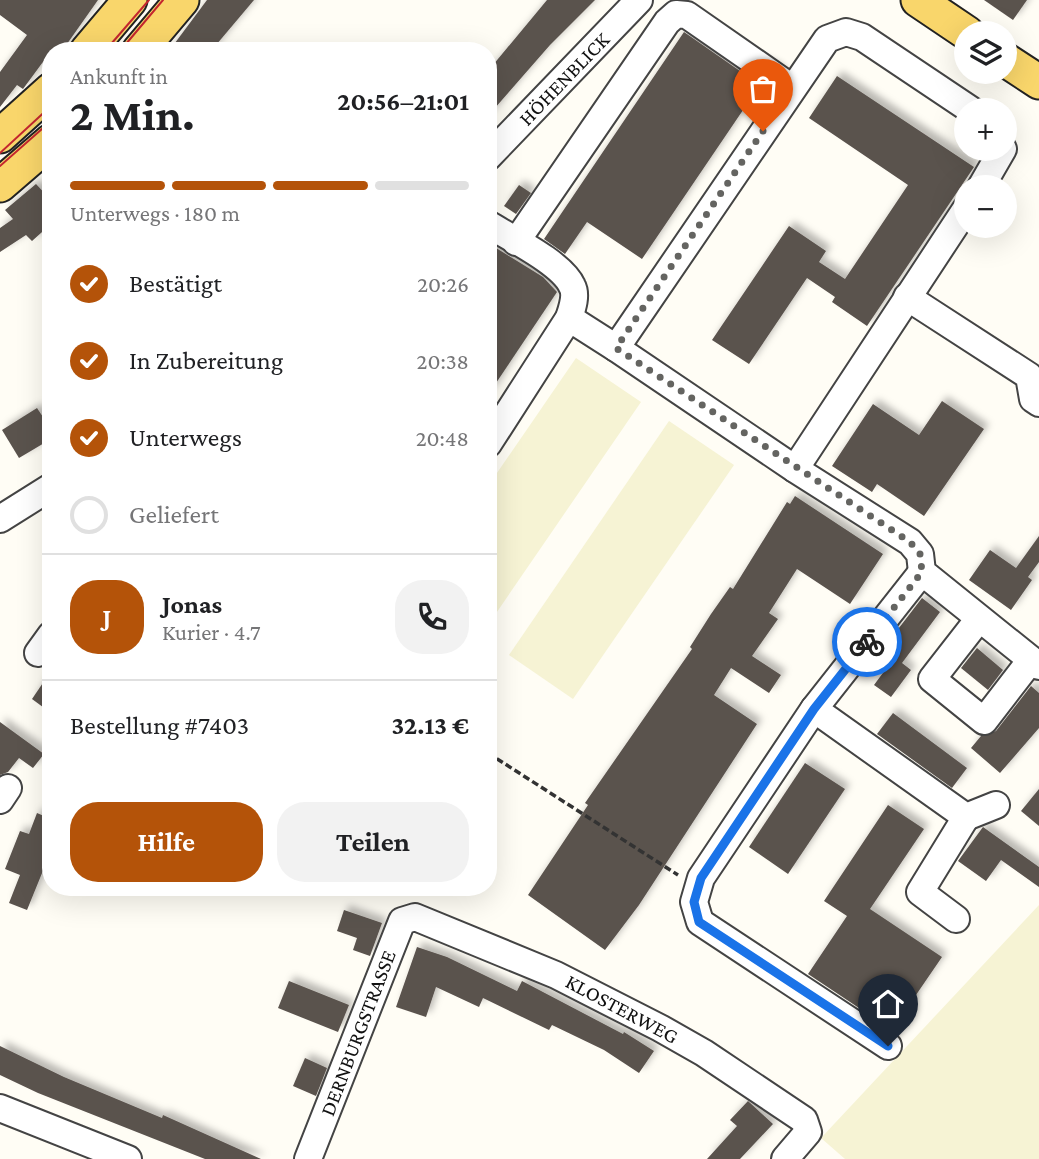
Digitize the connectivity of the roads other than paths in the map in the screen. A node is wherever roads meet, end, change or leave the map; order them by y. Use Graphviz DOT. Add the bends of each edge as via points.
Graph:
graph roads {
  1 [pos="130,0"];
  2 [pos="182,0"];
  3 [pos="639,0"];
  4 [pos="918,0"];
  5 [pos="954,24"];
  6 [pos="95,42"];
  7 [pos="147,42"];
  8 [pos="1017,68"];
  9 [pos="1039,82"];
  10 [pos="792,88"];
  11 [pos="42,98"];
  12 [pos="954,99"];
  13 [pos="0,136"];
  14 [pos="497,148"];
  15 [pos="42,149"];
  16 [pos="0,185"];
  17 [pos="954,227"];
  18 [pos="497,230"];
  19 [pos="516,242"];
  20 [pos="907,297"];
  21 [pos="569,318"];
  22 [pos="616,348"];
  23 [pos="1034,370"];
  24 [pos="1039,403"];
  25 [pos="497,430"];
  26 [pos="795,468"];
  27 [pos="42,493"];
  28 [pos="0,519"];
  29 [pos="922,572"];
  30 [pos="978,620"];
  31 [pos="1035,663"];
  32 [pos="814,709"];
  33 [pos="996,805"];
  34 [pos="966,817"];
  35 [pos="415,917"];
  36 [pos="956,919"];
  37 [pos="888,1046"];
  38 [pos="0,1108"];
  39 [pos="128,1159"];
  40 [pos="309,1159"];
  41 [pos="785,1159"];
  1 -- 6 [label="main road"];
  2 -- 7 [label="main road"];
  3 -- 14 [label="street, HÖHENBLICK"];
  4 -- 5 [label="main road"];
  8 -- 9 [label="main road"];
  10 -- 12 [label="street" via="827,39 846,32 862,37"];
  10 -- 19 [label="street" via="687,15 676,14"];
  10 -- 22 [label="street"];
  11 -- 13 [label="main road"];
  15 -- 16 [label="main road"];
  17 -- 20 [label="street"];
  18 -- 19 [label="street"];
  19 -- 21 [label="street" via="556,268 573,286"];
  20 -- 23 [label="street"];
  20 -- 26 [label="street"];
  21 -- 22 [label="street"];
  21 -- 25 [label="street"];
  22 -- 26 [label="street"];
  23 -- 24 [label="street" via="1033,399"];
  26 -- 29 [label="street" via="910,542 920,554"];
  27 -- 28 [label="street"];
  29 -- 30 [label="street"];
  29 -- 32 [label="street"];
  30 -- 31 [label="street"];
  30 -- 31 [label="street" via="932,679 984,721"];
  32 -- 34 [label="street"];
  32 -- 37 [label="street" via="697,888 694,902 699,922"];
  33 -- 34 [label="street"];
  34 -- 36 [label="street" via="920,892"];
  35 -- 40 [label="street, DERNBURGSTRASSE" via="402,920"];
  35 -- 41 [label="street, KLOSTERWEG" via="556,975 704,1053 804,1120 808,1132"];
  38 -- 39 [label="street"];
}
